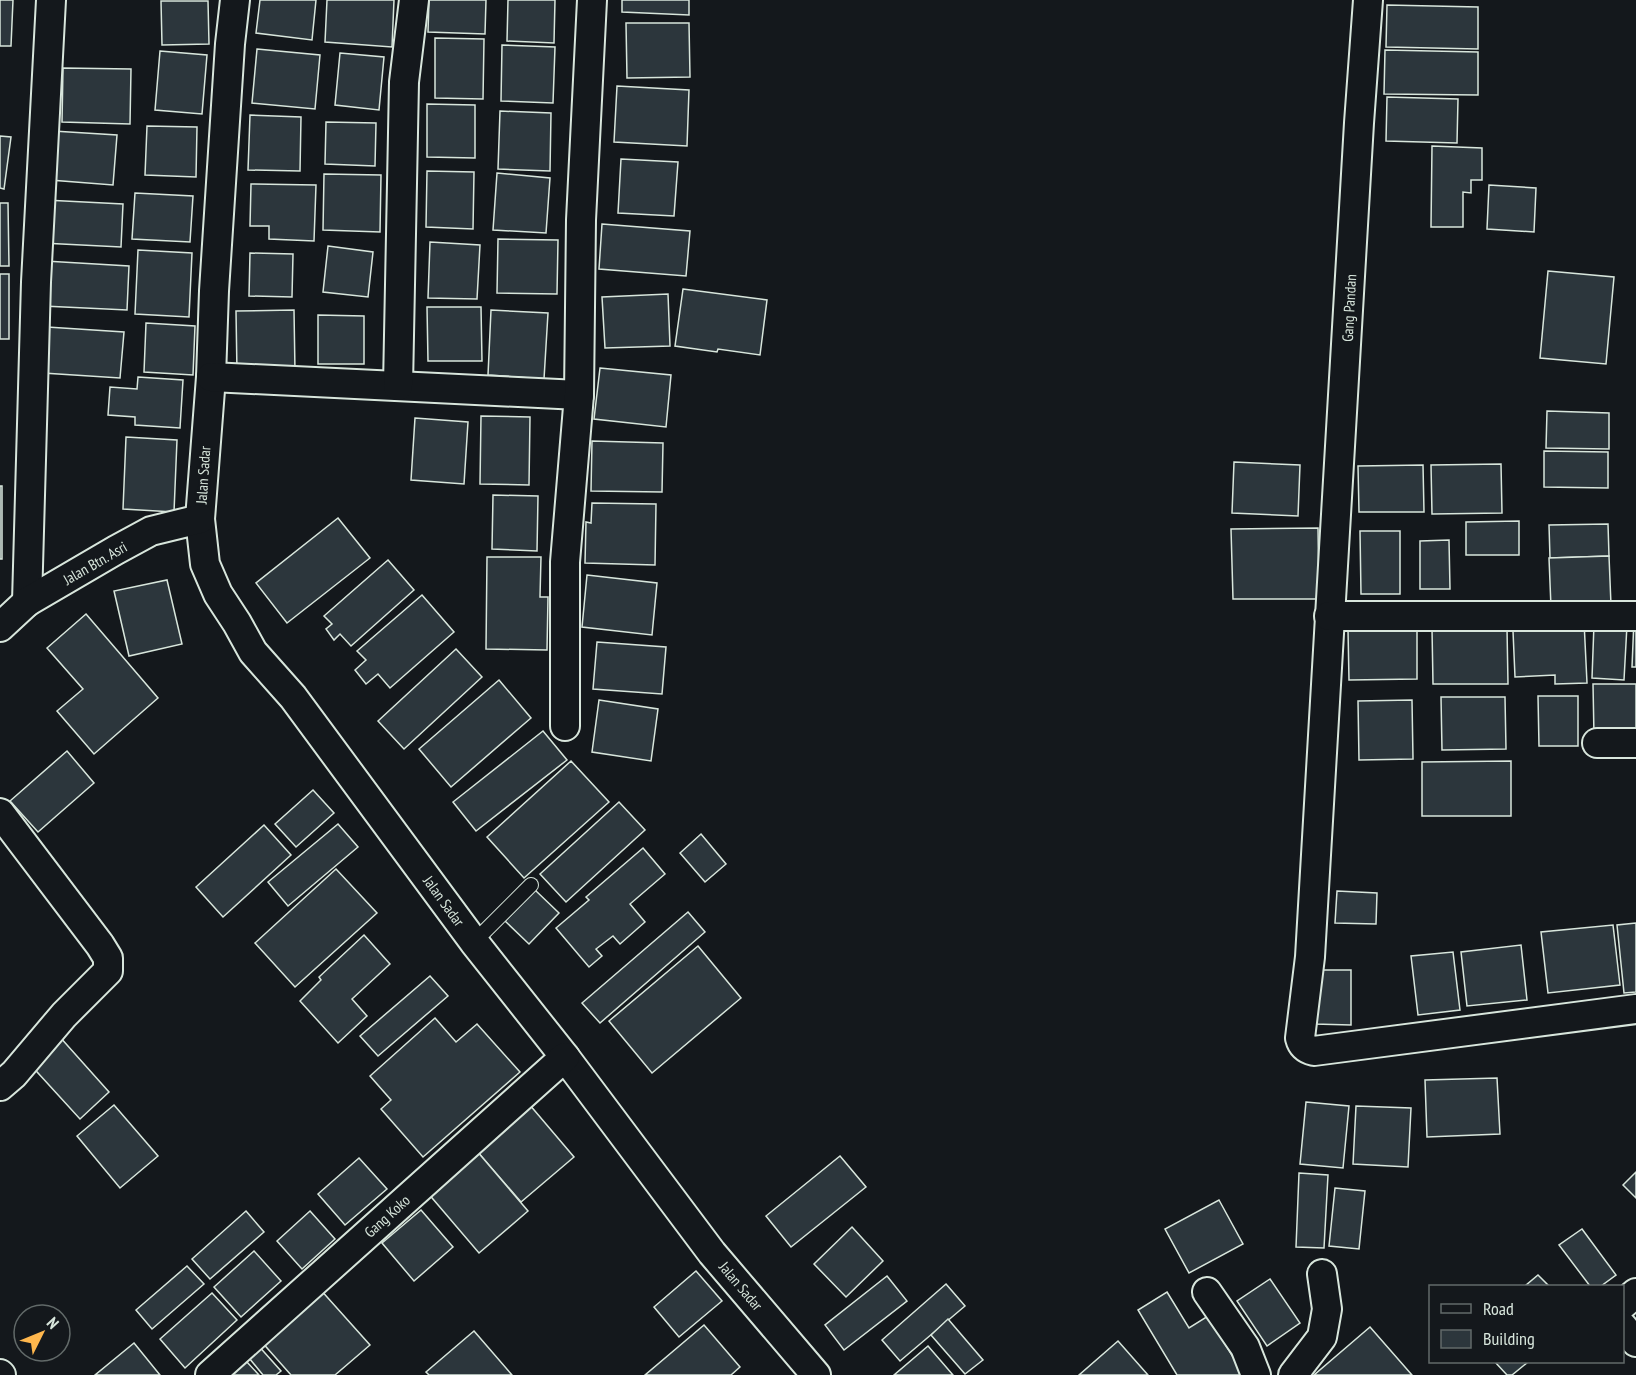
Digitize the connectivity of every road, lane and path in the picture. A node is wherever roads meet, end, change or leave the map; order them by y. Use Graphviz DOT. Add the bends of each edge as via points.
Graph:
graph roads {
  1 [pos="51,0"];
  2 [pos="235,0"];
  3 [pos="414,0"];
  4 [pos="592,0"];
  5 [pos="1368,0"];
  6 [pos="211,377"];
  7 [pos="398,386"];
  8 [pos="579,395"];
  9 [pos="200,519"];
  10 [pos="27,602"];
  11 [pos="1329,616"];
  12 [pos="1636,616"];
  13 [pos="0,627"];
  14 [pos="565,726"];
  15 [pos="1597,743"];
  16 [pos="1636,743"];
  17 [pos="0,813"];
  18 [pos="531,885"];
  19 [pos="474,942"];
  20 [pos="1636,1009"];
  21 [pos="565,1057"];
  22 [pos="0,1086"];
  23 [pos="1322,1274"];
  24 [pos="1207,1292"];
  25 [pos="1636,1293"];
  26 [pos="1624,1304"];
  27 [pos="1624,1327"];
  28 [pos="1636,1342"];
  29 [pos="210,1375"];
  30 [pos="816,1375"];
  31 [pos="1256,1375"];
  32 [pos="1293,1375"];
  1 -- 10 [label="street" via="36,282"];
  2 -- 6 [label="street, Jalan Sadar"];
  3 -- 7 [label="street" via="404,82"];
  4 -- 8 [label="street" via="581,220"];
  5 -- 11 [label="street, Gang Pandan"];
  6 -- 7 [label="street"];
  6 -- 9 [label="street, Jalan Sadar"];
  7 -- 8 [label="street"];
  8 -- 14 [label="street" via="565,562"];
  9 -- 10 [label="street, Jalan Btn. Asri" via="151,531"];
  9 -- 19 [label="street, Jalan Sadar" via="205,564 253,652 293,697"];
  10 -- 13 [label="street, Jalan Btn. Asri"];
  11 -- 12 [label="street"];
  11 -- 20 [label="street, Gang Pandan" via="1302,1044 1314,1051"];
  15 -- 16 [label="street"];
  17 -- 22 [label="street" via="108,958 108,971"];
  18 -- 19 [label="lane"];
  19 -- 21 [label="street, Jalan Sadar"];
  21 -- 29 [label="street, Gang Koko"];
  21 -- 30 [label="street, Jalan Sadar" via="712,1253"];
  23 -- 32 [label="street" via="1327,1309 1322,1337"];
  24 -- 31 [label="street" via="1245,1347"];
  25 -- 26 [label="street"];
  27 -- 28 [label="street"];
}
